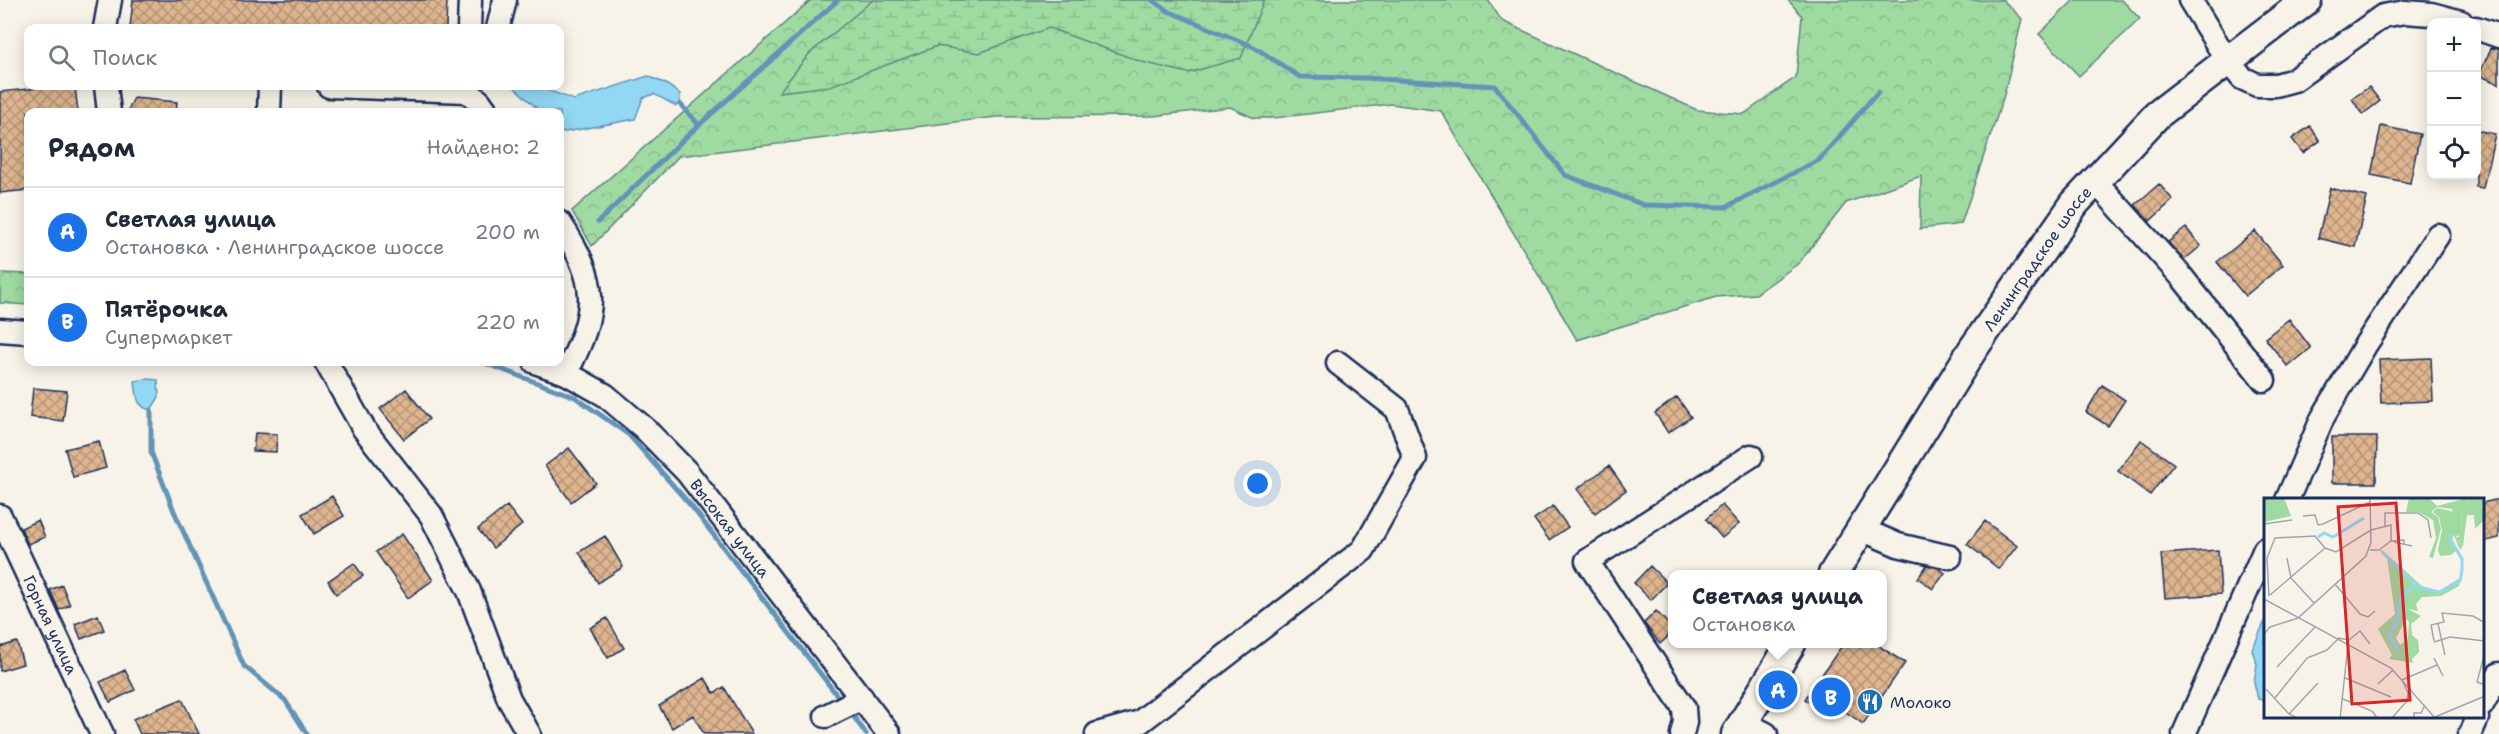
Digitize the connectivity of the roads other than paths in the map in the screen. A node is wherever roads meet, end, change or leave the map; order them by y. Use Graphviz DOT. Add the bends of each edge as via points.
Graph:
graph roads {
  1 [pos="110,0"];
  2 [pos="470,0"];
  3 [pos="505,0"];
  4 [pos="2307,0"];
  5 [pos="2194,2"];
  6 [pos="2446,18"];
  7 [pos="106,24"];
  8 [pos="469,24"];
  9 [pos="499,24"];
  10 [pos="2481,30"];
  11 [pos="2499,36"];
  12 [pos="2227,60"];
  13 [pos="106,90"];
  14 [pos="270,90"];
  15 [pos="395,90"];
  16 [pos="477,95"];
  17 [pos="109,108"];
  18 [pos="269,108"];
  19 [pos="2094,181"];
  20 [pos="564,229"];
  21 [pos="2438,236"];
  22 [pos="0,330"];
  23 [pos="24,332"];
  24 [pos="1338,363"];
  25 [pos="328,366"];
  26 [pos="546,366"];
  27 [pos="566,373"];
  28 [pos="2264,380"];
  29 [pos="1751,456"];
  30 [pos="2287,498"];
  31 [pos="0,516"];
  32 [pos="1861,529"];
  33 [pos="2264,551"];
  34 [pos="1950,557"];
  35 [pos="1835,570"];
  36 [pos="1789,648"];
  37 [pos="2499,674"];
  38 [pos="2484,701"];
  39 [pos="2476,719"];
  40 [pos="1748,730"];
  41 [pos="102,734"];
  42 [pos="529,734"];
  43 [pos="890,734"];
  44 [pos="1097,734"];
  45 [pos="1682,734"];
  46 [pos="2184,734"];
  47 [pos="2470,734"];
  1 -- 7 [label="street"];
  2 -- 8 [label="street"];
  3 -- 9 [label="street"];
  4 -- 12 [label="main road, Ленинградское шоссе"];
  5 -- 12 [label="street"];
  6 -- 12 [label="street" via="2405,12 2383,16 2294,80 2276,85 2258,85 2242,78"];
  10 -- 11 [label="street"];
  12 -- 19 [label="main road, Ленинградское шоссе" via="2157,115"];
  13 -- 17 [label="street"];
  14 -- 18 [label="street"];
  15 -- 16 [label="street"];
  19 -- 28 [label="street" via="2181,276"];
  19 -- 32 [label="main road, Ленинградское шоссе" via="2034,259 1973,349"];
  20 -- 27 [label="street" via="579,253 591,300 581,344"];
  21 -- 30 [label="street" via="2323,417"];
  22 -- 23 [label="street"];
  24 -- 44 [label="street" via="1397,409 1415,458 1363,550 1140,722"];
  25 -- 42 [label="street" via="364,429 430,515 469,591 509,699"];
  26 -- 27 [label="street, Высокая улица"];
  27 -- 43 [label="street, Высокая улица" via="605,395 687,472 845,706"];
  29 -- 45 [label="street" via="1587,561 1684,708"];
  31 -- 41 [label="street, Горная улица"];
  32 -- 34 [label="street" via="1898,545"];
  32 -- 35 [label="main road, Ленинградское шоссе"];
  33 -- 46 [label="street"];
  36 -- 40 [label="main road"];
  37 -- 38 [label="street"];
  39 -- 47 [label="street"];
}
